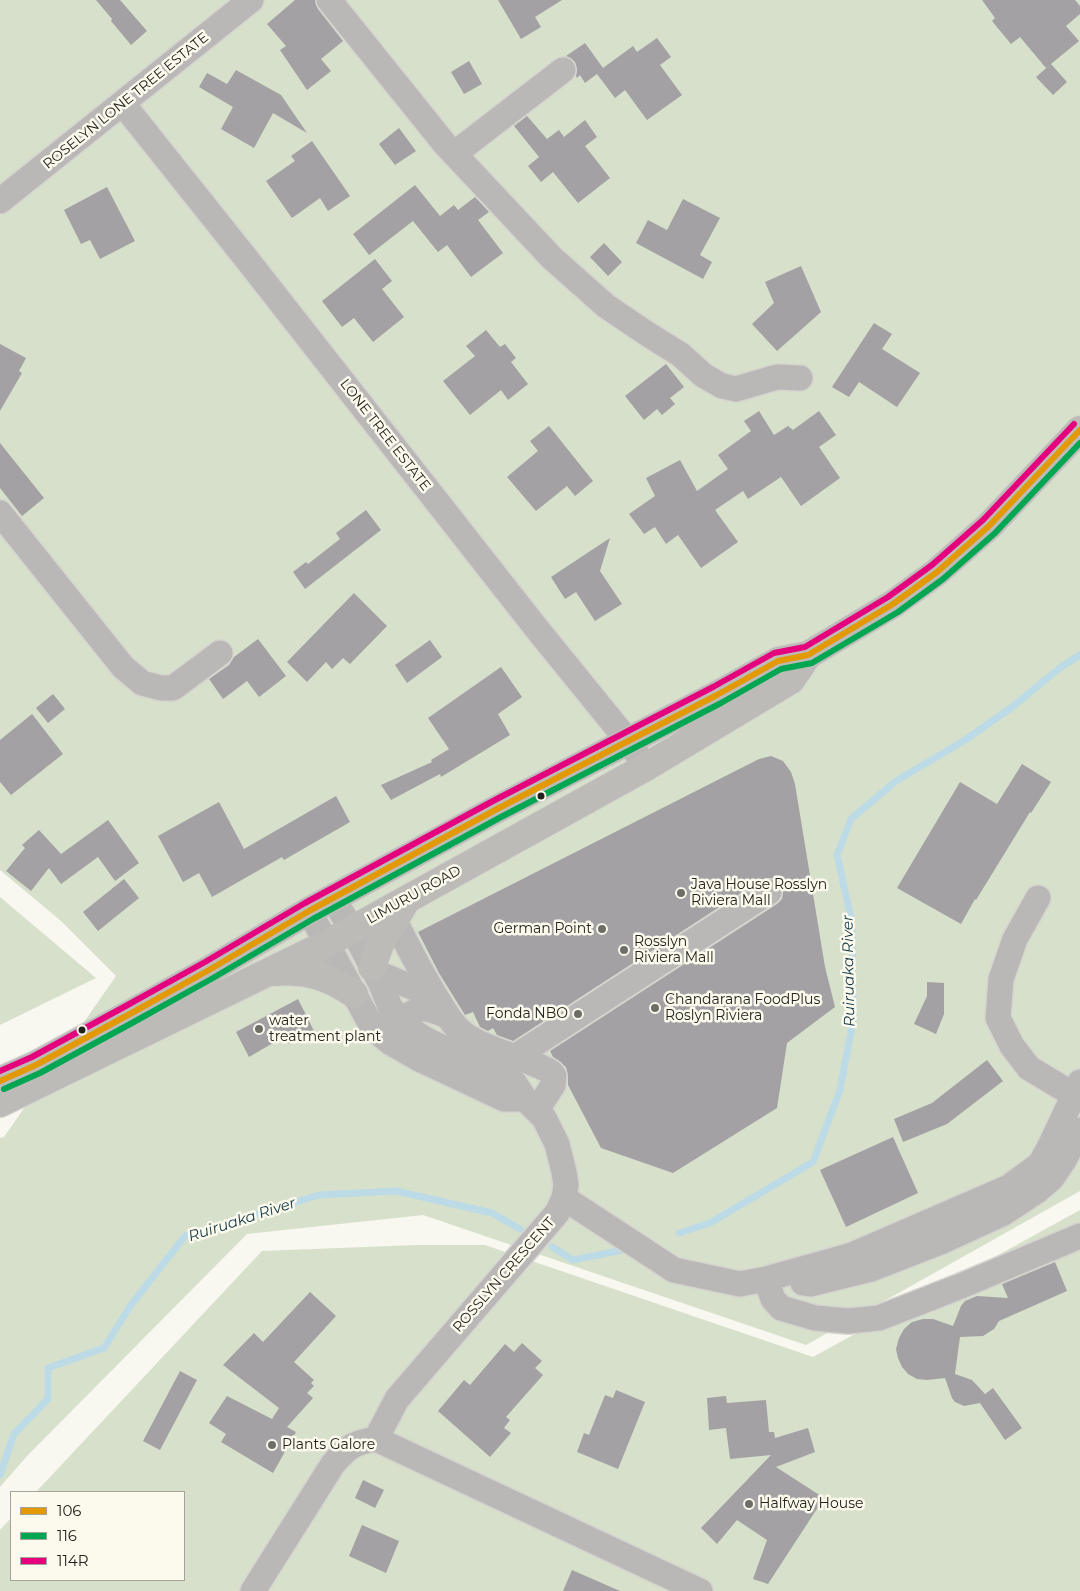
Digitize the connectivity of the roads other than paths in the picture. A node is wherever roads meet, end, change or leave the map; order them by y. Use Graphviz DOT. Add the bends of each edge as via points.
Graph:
graph roads {
  1 [pos="251,0"];
  2 [pos="329,0"];
  3 [pos="563,70"];
  4 [pos="122,104"];
  5 [pos="454,154"];
  6 [pos="0,201"];
  7 [pos="800,378"];
  8 [pos="1080,430"];
  9 [pos="0,513"];
  10 [pos="220,653"];
  11 [pos="808,655"];
  12 [pos="628,741"];
  13 [pos="646,767"];
  14 [pos="769,892"];
  15 [pos="1038,898"];
  16 [pos="321,905"];
  17 [pos="401,909"];
  18 [pos="352,930"];
  19 [pos="328,943"];
  20 [pos="373,970"];
  21 [pos="270,972"];
  22 [pos="354,994"];
  23 [pos="442,1006"];
  24 [pos="401,1021"];
  25 [pos="399,1048"];
  26 [pos="493,1071"];
  27 [pos="0,1081"];
  28 [pos="1077,1088"];
  29 [pos="0,1103"];
  30 [pos="531,1105"];
  31 [pos="1080,1130"];
  32 [pos="564,1198"];
  33 [pos="1080,1236"];
  34 [pos="766,1279"];
  35 [pos="376,1439"];
  36 [pos="253,1591"];
  37 [pos="700,1591"];
  1 -- 4 [label="street, ROSELYN LONE TREE ESTATE"];
  2 -- 5 [label="street"];
  3 -- 5 [label="street"];
  4 -- 6 [label="street, ROSELYN LONE TREE ESTATE"];
  4 -- 12 [label="street, LONE TREE ESTATE"];
  5 -- 7 [label="street" via="552,258 606,306 681,355 703,375 722,386 736,389 776,377"];
  8 -- 11 [label="main road, LIMURU ROAD" via="988,526 937,572 893,604"];
  9 -- 10 [label="street" via="123,667 142,683 173,688"];
  11 -- 12 [label="main road, LIMURU ROAD" via="778,661"];
  11 -- 13 [label="main road, LIMURU ROAD" via="791,680"];
  12 -- 13 [label="street, LONE TREE ESTATE"];
  12 -- 16 [label="main road, LIMURU ROAD"];
  13 -- 17 [label="main road, LIMURU ROAD"];
  14 -- 26 [label="street"];
  15 -- 28 [label="street" via="1015,939 1000,979 998,1018 1012,1046 1029,1068"];
  16 -- 18 [label="street, ROSSLYN CRESCENT"];
  16 -- 19 [label="street"];
  16 -- 27 [label="main road, LIMURU ROAD" via="209,970"];
  17 -- 18 [label="main road, LIMURU ROAD"];
  17 -- 20 [label="main road" via="380,944"];
  17 -- 23 [label="street" via="418,967"];
  18 -- 19 [label="main road, LIMURU ROAD"];
  18 -- 20 [label="street, ROSSLYN CRESCENT"];
  19 -- 21 [label="main road, LIMURU ROAD"];
  19 -- 22 [label="street"];
  20 -- 23 [label="street"];
  20 -- 24 [label="street, ROSSLYN CRESCENT" via="390,1007"];
  21 -- 22 [label="main road" via="294,971 322,976"];
  21 -- 29 [label="main road, LIMURU ROAD"];
  22 -- 25 [label="street" via="374,1028"];
  23 -- 24 [label="street" via="412,1011"];
  23 -- 30 [label="street" via="462,1033 551,1072 553,1084"];
  24 -- 25 [label="street"];
  24 -- 26 [label="street, ROSSLYN CRESCENT" via="425,1038"];
  25 -- 30 [label="street" via="504,1099"];
  26 -- 30 [label="street, ROSSLYN CRESCENT" via="514,1082"];
  28 -- 34 [label="street" via="1040,1164 1010,1187 852,1255"];
  30 -- 32 [label="street, ROSSLYN CRESCENT" via="544,1118 557,1144 566,1185"];
  31 -- 34 [label="street" via="1052,1178 993,1218 871,1269 810,1284"];
  32 -- 34 [label="street" via="674,1270 740,1284"];
  32 -- 35 [label="street, ROSSLYN CRESCENT" via="546,1227 397,1399"];
  33 -- 34 [label="street" via="879,1318 848,1321 815,1318 781,1308 773,1298"];
  35 -- 36 [label="street" via="357,1442 333,1464"];
  35 -- 37 [label="street"];
}
